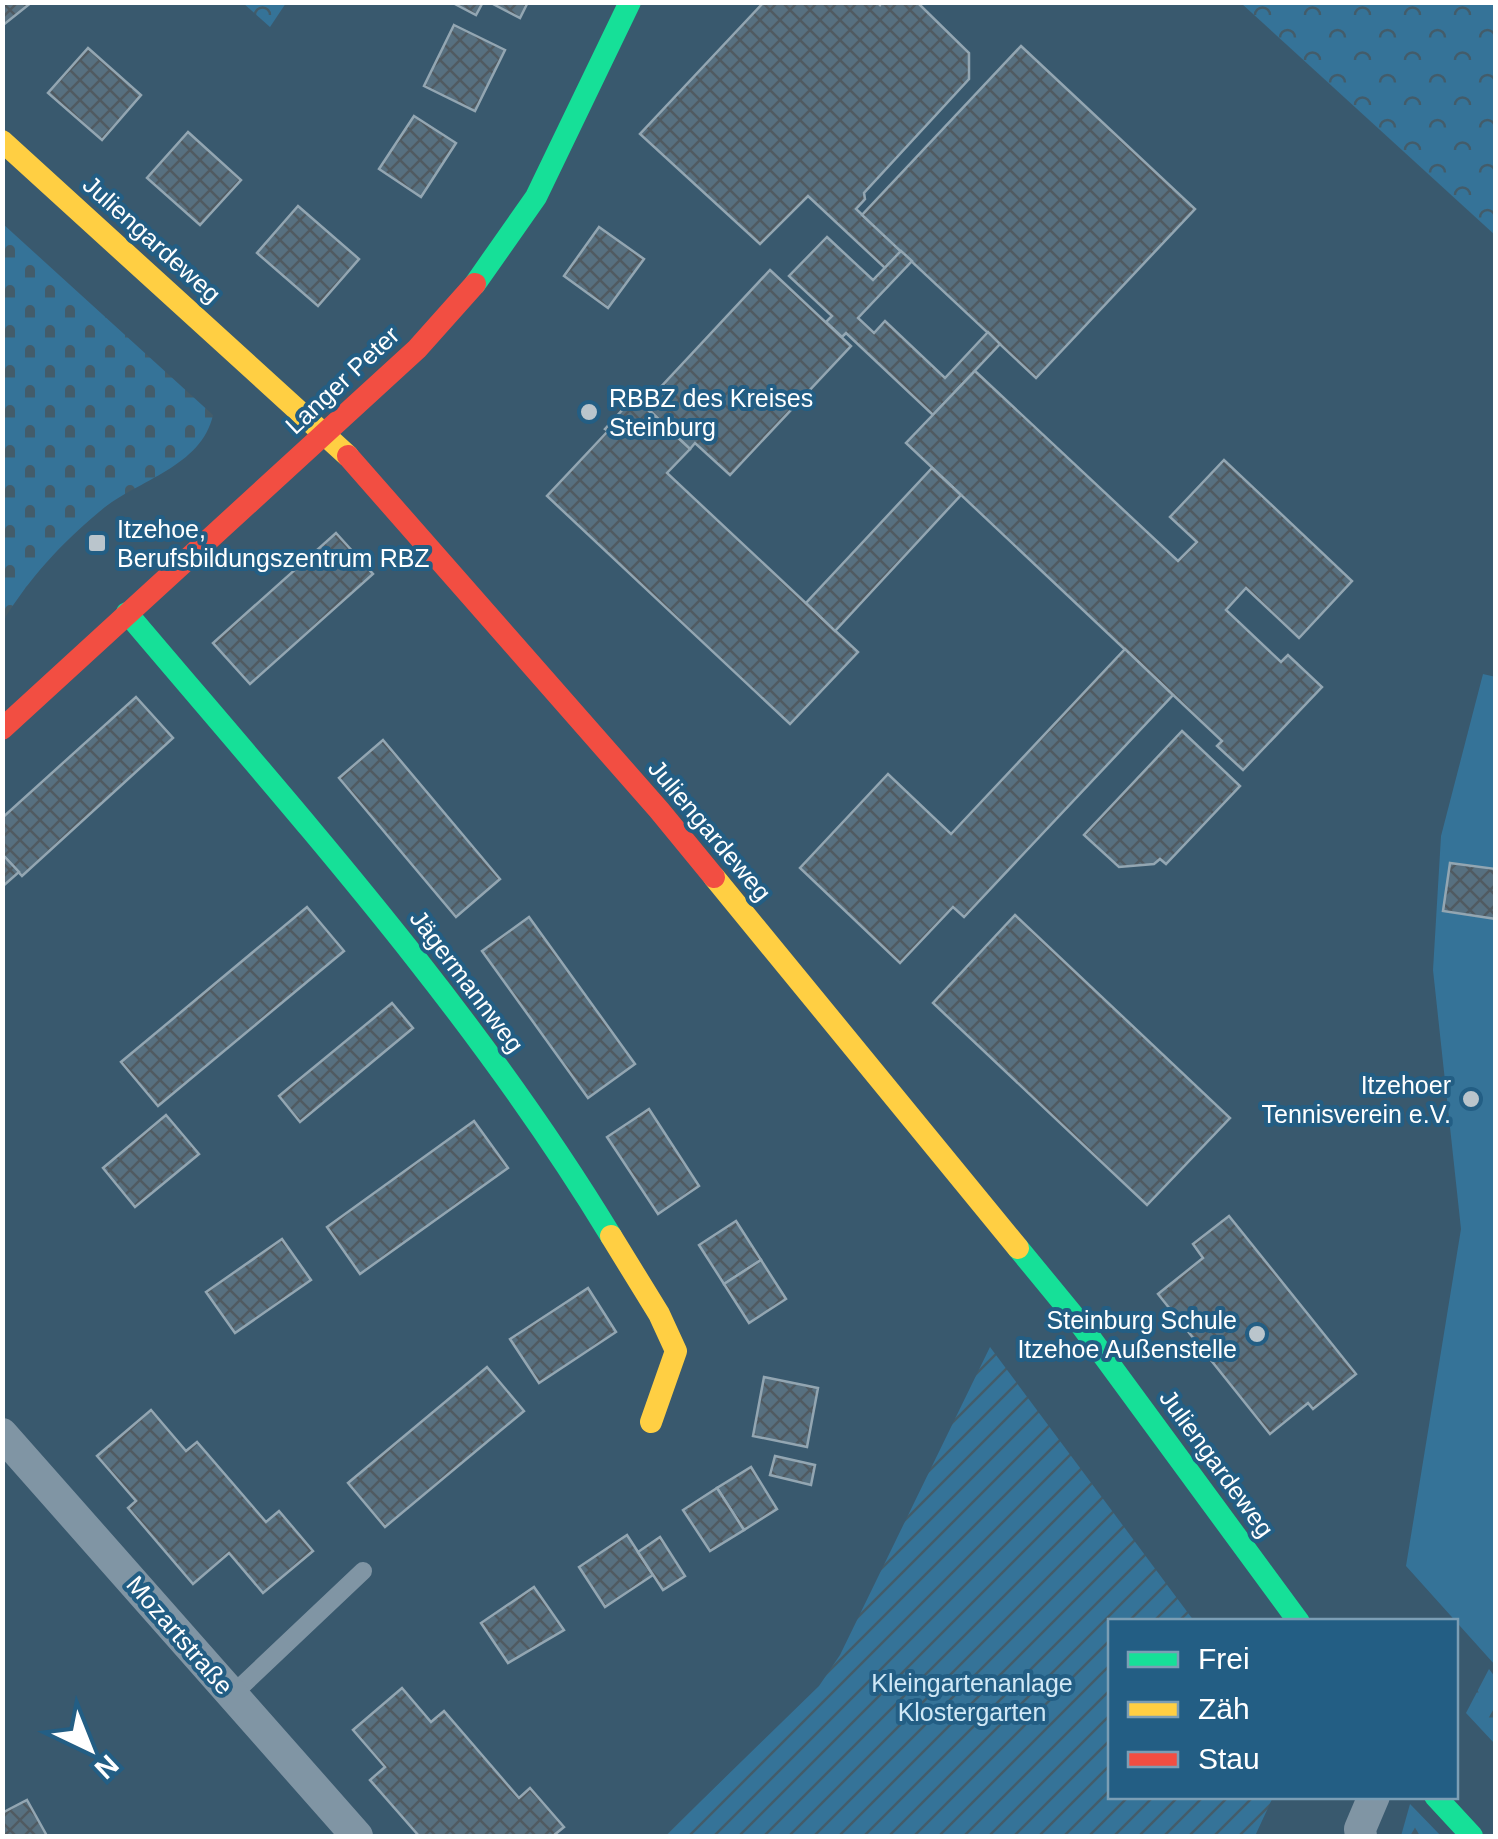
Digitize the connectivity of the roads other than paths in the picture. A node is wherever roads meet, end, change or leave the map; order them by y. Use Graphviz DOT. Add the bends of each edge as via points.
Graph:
graph roads {
  1 [pos="630,2"];
  2 [pos="2,141"];
  3 [pos="325,434"];
  4 [pos="127,614"];
  5 [pos="2,729"];
  6 [pos="650,1422"];
  7 [pos="2,1434"];
  8 [pos="363,1571"];
  9 [pos="1297,1619"];
  10 [pos="232,1695"];
  11 [pos="1373,1799"];
  12 [pos="1439,1799"];
  13 [pos="357,1836"];
  14 [pos="1360,1836"];
  15 [pos="1472,1836"];
  1 -- 3 [label="street, Langer Peter" via="526,212 465,298"];
  2 -- 3 [label="street, Juliengardeweg"];
  3 -- 4 [label="street, Langer Peter"];
  3 -- 9 [label="street, Juliengardeweg" via="648,797 1078,1321"];
  4 -- 5 [label="street, Langer Peter"];
  4 -- 6 [label="street, Jägermannweg" via="416,954 592,1204 676,1350"];
  7 -- 10 [label="street, Mozartstraße"];
  8 -- 10 [label="lane"];
  10 -- 13 [label="street, Mozartstraße"];
  11 -- 14 [label="street"];
  12 -- 15 [label="street"];
}
